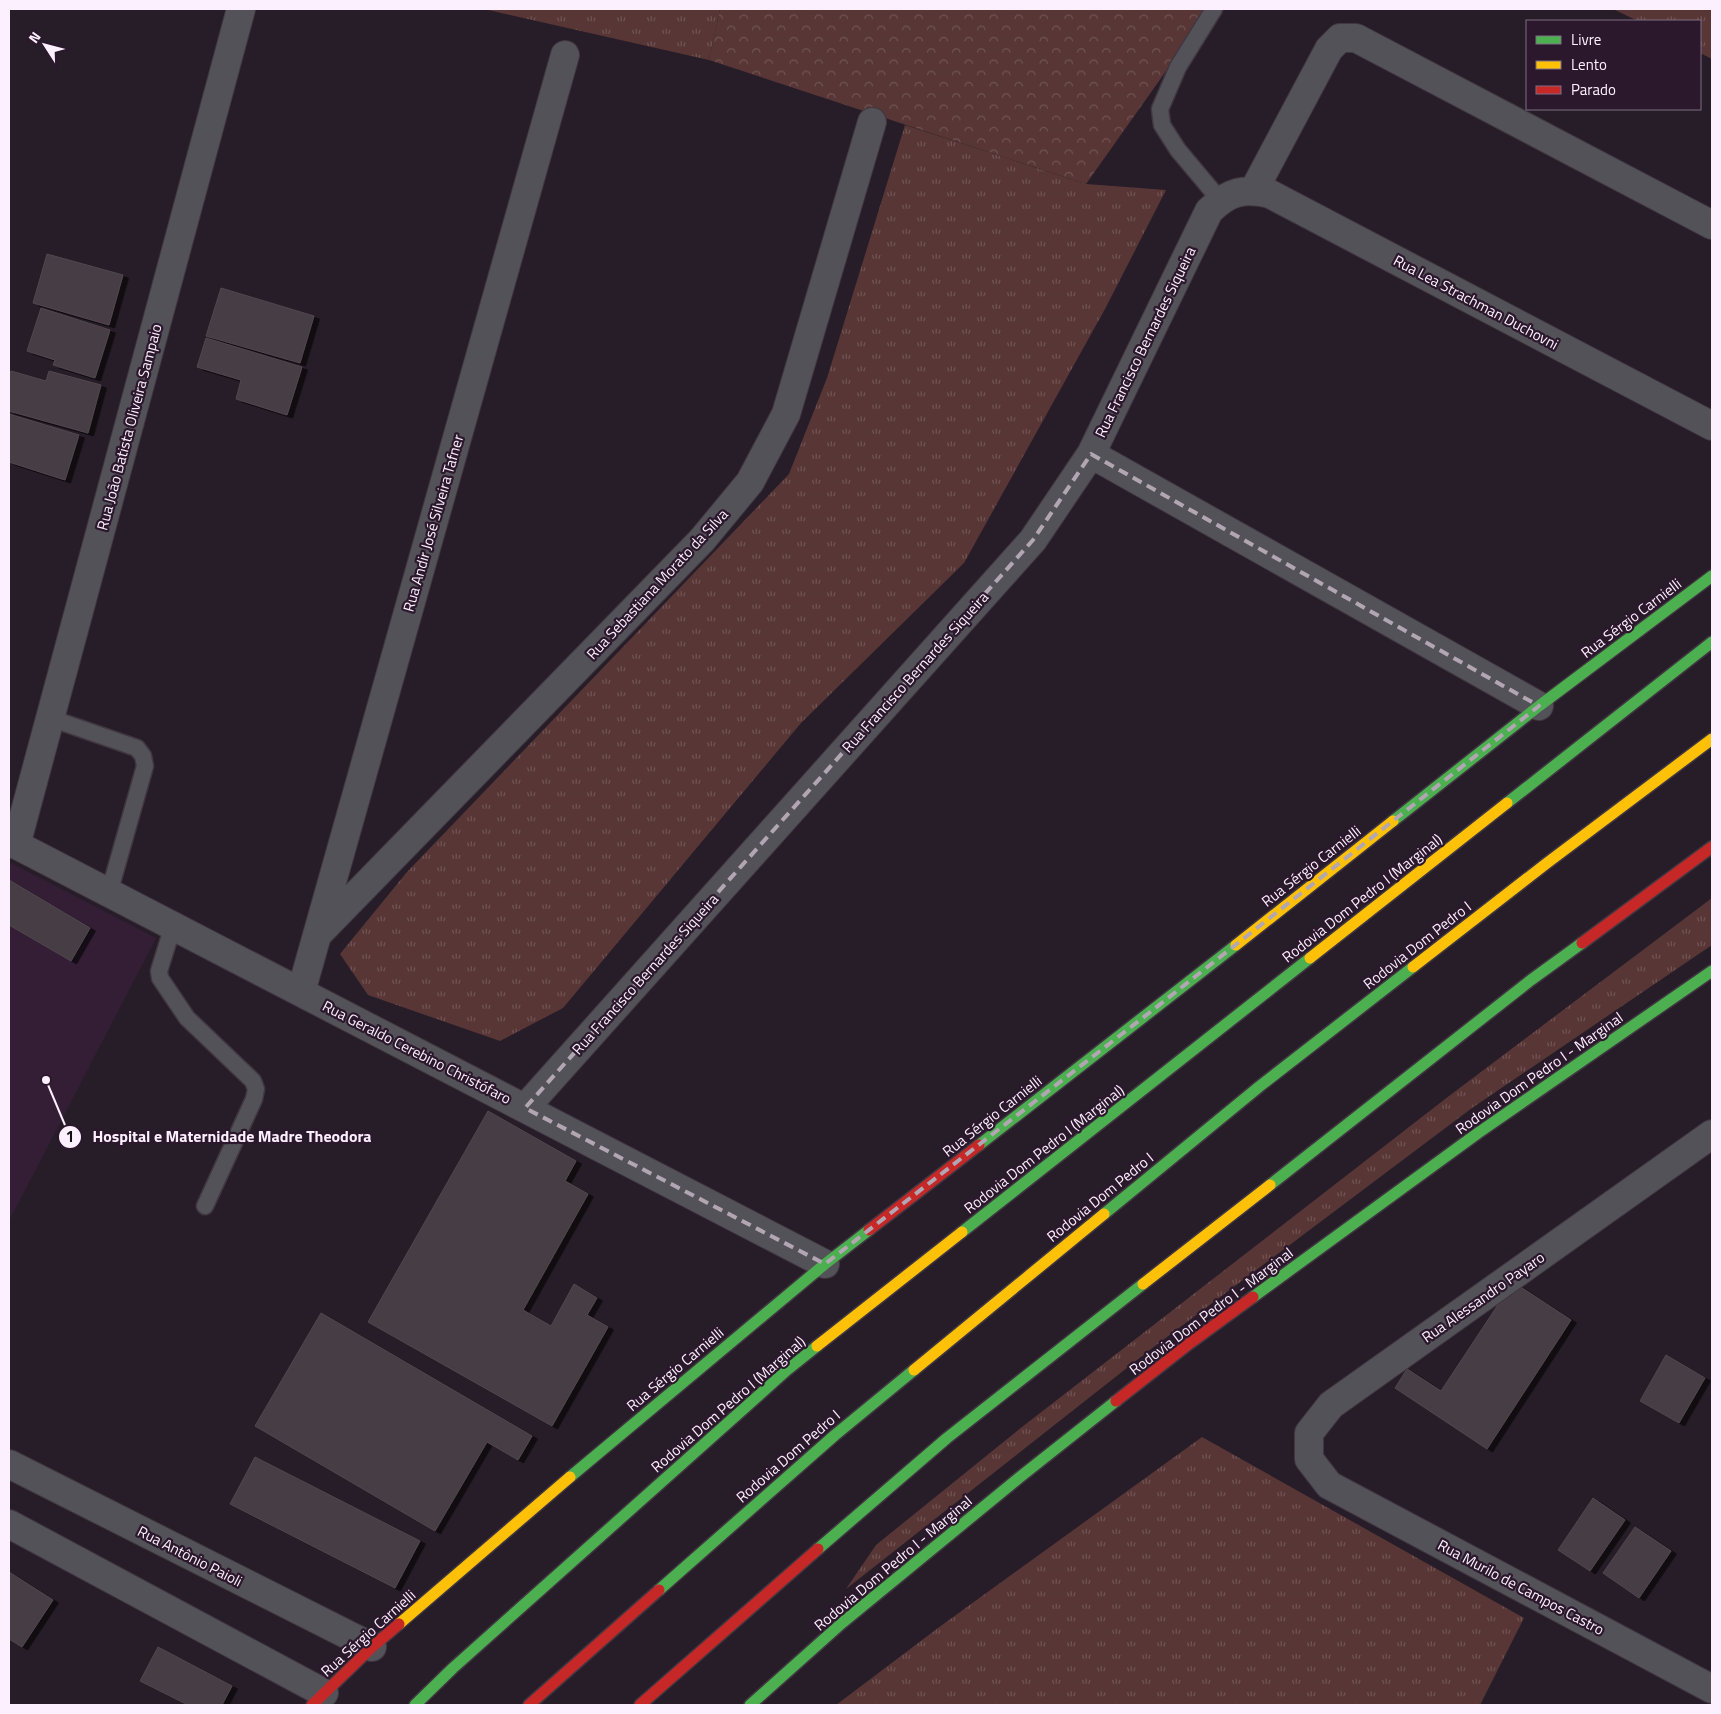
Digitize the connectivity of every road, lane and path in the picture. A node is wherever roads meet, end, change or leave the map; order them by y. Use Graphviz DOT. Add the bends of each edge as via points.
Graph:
graph roads {
  1 [pos="242,9"];
  2 [pos="1214,9"];
  3 [pos="565,55"];
  4 [pos="872,122"];
  5 [pos="1237,194"];
  6 [pos="1712,225"];
  7 [pos="1712,426"];
  8 [pos="1090,454"];
  9 [pos="1712,576"];
  10 [pos="1712,642"];
  11 [pos="1539,706"];
  12 [pos="50,718"];
  13 [pos="1712,739"];
  14 [pos="12,843"];
  15 [pos="1712,847"];
  16 [pos="109,893"];
  17 [pos="173,926"];
  18 [pos="317,935"];
  19 [pos="1712,971"];
  20 [pos="301,992"];
  21 [pos="525,1108"];
  22 [pos="1712,1134"];
  23 [pos="205,1206"];
  24 [pos="825,1264"];
  25 [pos="9,1464"];
  26 [pos="1329,1485"];
  27 [pos="9,1524"];
  28 [pos="372,1647"];
  29 [pos="1712,1689"];
  30 [pos="318,1699"];
  31 [pos="415,1705"];
  32 [pos="529,1705"];
  33 [pos="640,1705"];
  34 [pos="750,1705"];
  1 -- 12 [label="street, Rua João Batista Oliveira Sampaio"];
  2 -- 5 [label="lane" via="1178,67 1160,109 1162,125 1178,150"];
  3 -- 18 [label="street, Rua Andir José Silveira Tafner"];
  4 -- 18 [label="street, Rua Sebastiana Morato da Silva" via="786,414 750,482 702,540"];
  5 -- 6 [label="street, Rua Francisco Bernardes Siqueira" via="1329,49 1340,38 1356,38"];
  5 -- 7 [label="street, Rua Lea Strachman Duchovni" via="1270,194"];
  5 -- 8 [label="street, Rua Francisco Bernardes Siqueira" via="1209,211"];
  8 -- 11 [label="street"];
  8 -- 21 [label="street, Rua Francisco Bernardes Siqueira" via="1033,540"];
  9 -- 11 [label="main road, Rua Sérgio Carnielli"];
  10 -- 31 [label="main road, Rodovia Dom Pedro I (Marginal)" via="787,1370"];
  11 -- 24 [label="main road, Rua Sérgio Carnielli"];
  12 -- 14 [label="street, Rua João Batista Oliveira Sampaio"];
  12 -- 16 [label="lane" via="137,748 143,756 145,766"];
  13 -- 32 [label="main road, Rodovia Dom Pedro I" via="1244,1098 835,1434"];
  14 -- 16 [label="street, Rua Geraldo Cerebino Christófaro"];
  15 -- 33 [label="main road" via="1531,980 946,1438"];
  16 -- 17 [label="street, Rua Geraldo Cerebino Christófaro"];
  17 -- 20 [label="street, Rua Geraldo Cerebino Christófaro"];
  17 -- 23 [label="lane" via="158,971 160,978 187,1018 252,1081 256,1089"];
  18 -- 20 [label="street, Rua Andir José Silveira Tafner"];
  19 -- 34 [label="main road, Rodovia Dom Pedro I - Marginal" via="1478,1133 1190,1343 842,1623"];
  20 -- 21 [label="street, Rua Geraldo Cerebino Christófaro"];
  21 -- 24 [label="street, Rua Geraldo Cerebino Christófaro"];
  22 -- 26 [label="street, Rua Alessandro Payaro" via="1331,1405 1309,1433 1309,1459"];
  24 -- 28 [label="main road, Rua Sérgio Carnielli"];
  25 -- 28 [label="street, Rua Antônio Paioli"];
  26 -- 29 [label="street, Rua Murilo de Campos Castro"];
  27 -- 30 [label="street"];
  28 -- 30 [label="main road, Rua Sérgio Carnielli"];
}
